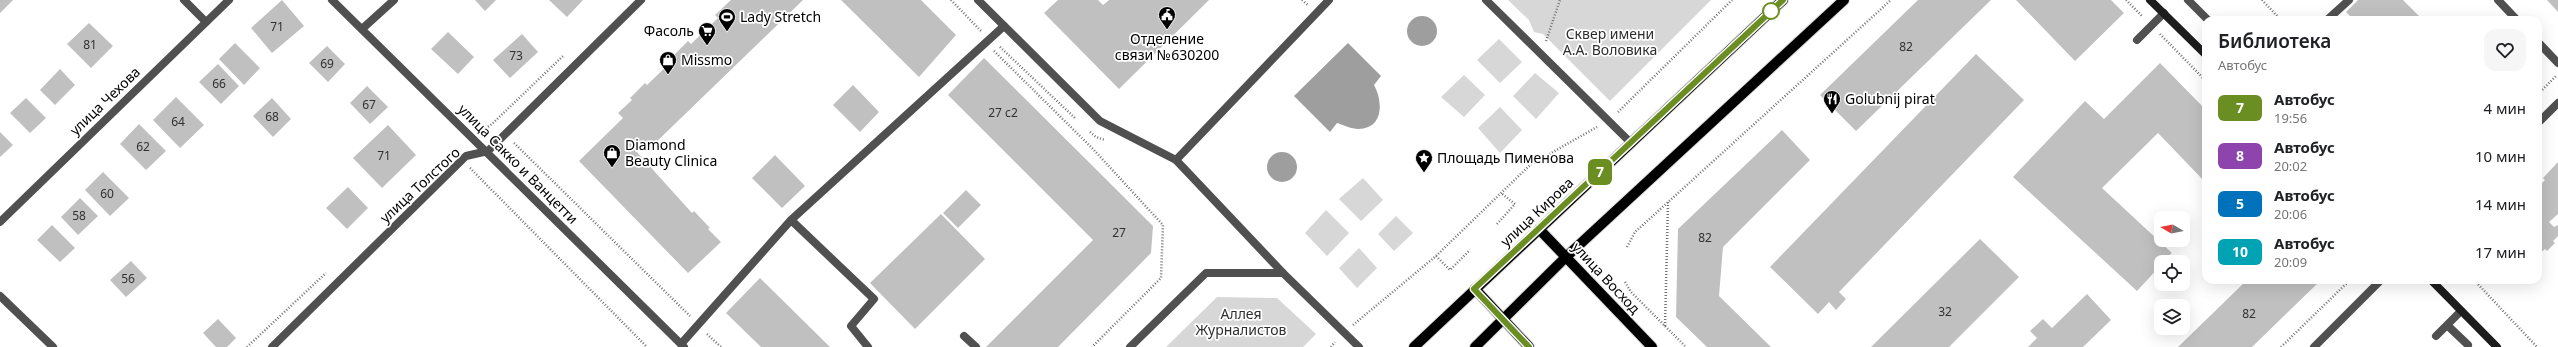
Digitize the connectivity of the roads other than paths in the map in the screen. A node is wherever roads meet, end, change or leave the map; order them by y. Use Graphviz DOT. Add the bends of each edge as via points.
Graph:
graph roads {
  1 [pos="184,0"];
  2 [pos="229,0"];
  3 [pos="332,0"];
  4 [pos="394,0"];
  5 [pos="642,0"];
  6 [pos="978,0"];
  7 [pos="1329,0"];
  8 [pos="1486,0"];
  9 [pos="1783,0"];
  10 [pos="1844,0"];
  11 [pos="2150,0"];
  12 [pos="2188,0"];
  13 [pos="2349,0"];
  14 [pos="2498,0"];
  15 [pos="2164,13"];
  16 [pos="2204,16"];
  17 [pos="2331,16"];
  18 [pos="2513,16"];
  19 [pos="206,22"];
  20 [pos="1004,26"];
  21 [pos="362,29"];
  22 [pos="2137,40"];
  23 [pos="2542,46"];
  24 [pos="2202,51"];
  25 [pos="2558,63"];
  26 [pos="2558,103"];
  27 [pos="2542,119"];
  28 [pos="1631,143"];
  29 [pos="488,151"];
  30 [pos="1176,160"];
  31 [pos="791,220"];
  32 [pos="0,222"];
  33 [pos="1539,228"];
  34 [pos="1566,257"];
  35 [pos="1283,273"];
  36 [pos="2377,284"];
  37 [pos="2435,284"];
  38 [pos="1474,289"];
  39 [pos="0,296"];
  40 [pos="2461,311"];
  41 [pos="1504,320"];
  42 [pos="2447,325"];
  43 [pos="964,336"];
  44 [pos="2436,336"];
  45 [pos="2468,344"];
  46 [pos="681,346"];
  47 [pos="53,347"];
  48 [pos="272,347"];
  49 [pos="868,347"];
  50 [pos="976,347"];
  51 [pos="1130,347"];
  52 [pos="1360,347"];
  53 [pos="1414,347"];
  54 [pos="1475,347"];
  55 [pos="1529,347"];
  56 [pos="1652,347"];
  57 [pos="2314,347"];
  58 [pos="2497,347"];
  1 -- 19 [label="street"];
  2 -- 19 [label="street, улица Чехова"];
  3 -- 21 [label="street, улица Сакко и Ванцетти"];
  4 -- 21 [label="street"];
  5 -- 29 [label="street"];
  6 -- 20 [label="street"];
  7 -- 30 [label="street"];
  8 -- 28 [label="street"];
  9 -- 28 [label="main road, улица Кирова"];
  10 -- 34 [label="main road"];
  11 -- 15 [label="street"];
  12 -- 16 [label="street"];
  13 -- 17 [label="street"];
  14 -- 18 [label="street"];
  15 -- 22 [label="street"];
  15 -- 24 [label="street"];
  19 -- 32 [label="street, улица Чехова"];
  20 -- 30 [label="street" via="1100,121"];
  20 -- 31 [label="street"];
  21 -- 29 [label="street, улица Сакко и Ванцетти"];
  23 -- 25 [label="street"];
  26 -- 27 [label="street"];
  28 -- 33 [label="main road, улица Кирова"];
  29 -- 46 [label="street, улица Сакко и Ванцетти"];
  29 -- 48 [label="street, улица Толстого" via="466,156 461,160"];
  30 -- 35 [label="street"];
  31 -- 46 [label="street"];
  31 -- 49 [label="street" via="874,299 851,326"];
  33 -- 34 [label="main road, улица Восход"];
  33 -- 38 [label="main road, улица Кирова"];
  34 -- 41 [label="main road"];
  34 -- 56 [label="main road, улица Восход"];
  35 -- 51 [label="street" via="1206,273"];
  35 -- 52 [label="street"];
  36 -- 57 [label="street"];
  37 -- 40 [label="street"];
  38 -- 41 [label="main road"];
  38 -- 53 [label="main road, улица Кирова"];
  39 -- 47 [label="street"];
  40 -- 42 [label="street"];
  40 -- 58 [label="street"];
  41 -- 54 [label="main road"];
  41 -- 55 [label="main road"];
  42 -- 44 [label="street"];
  42 -- 45 [label="street"];
  43 -- 50 [label="street"];
}
